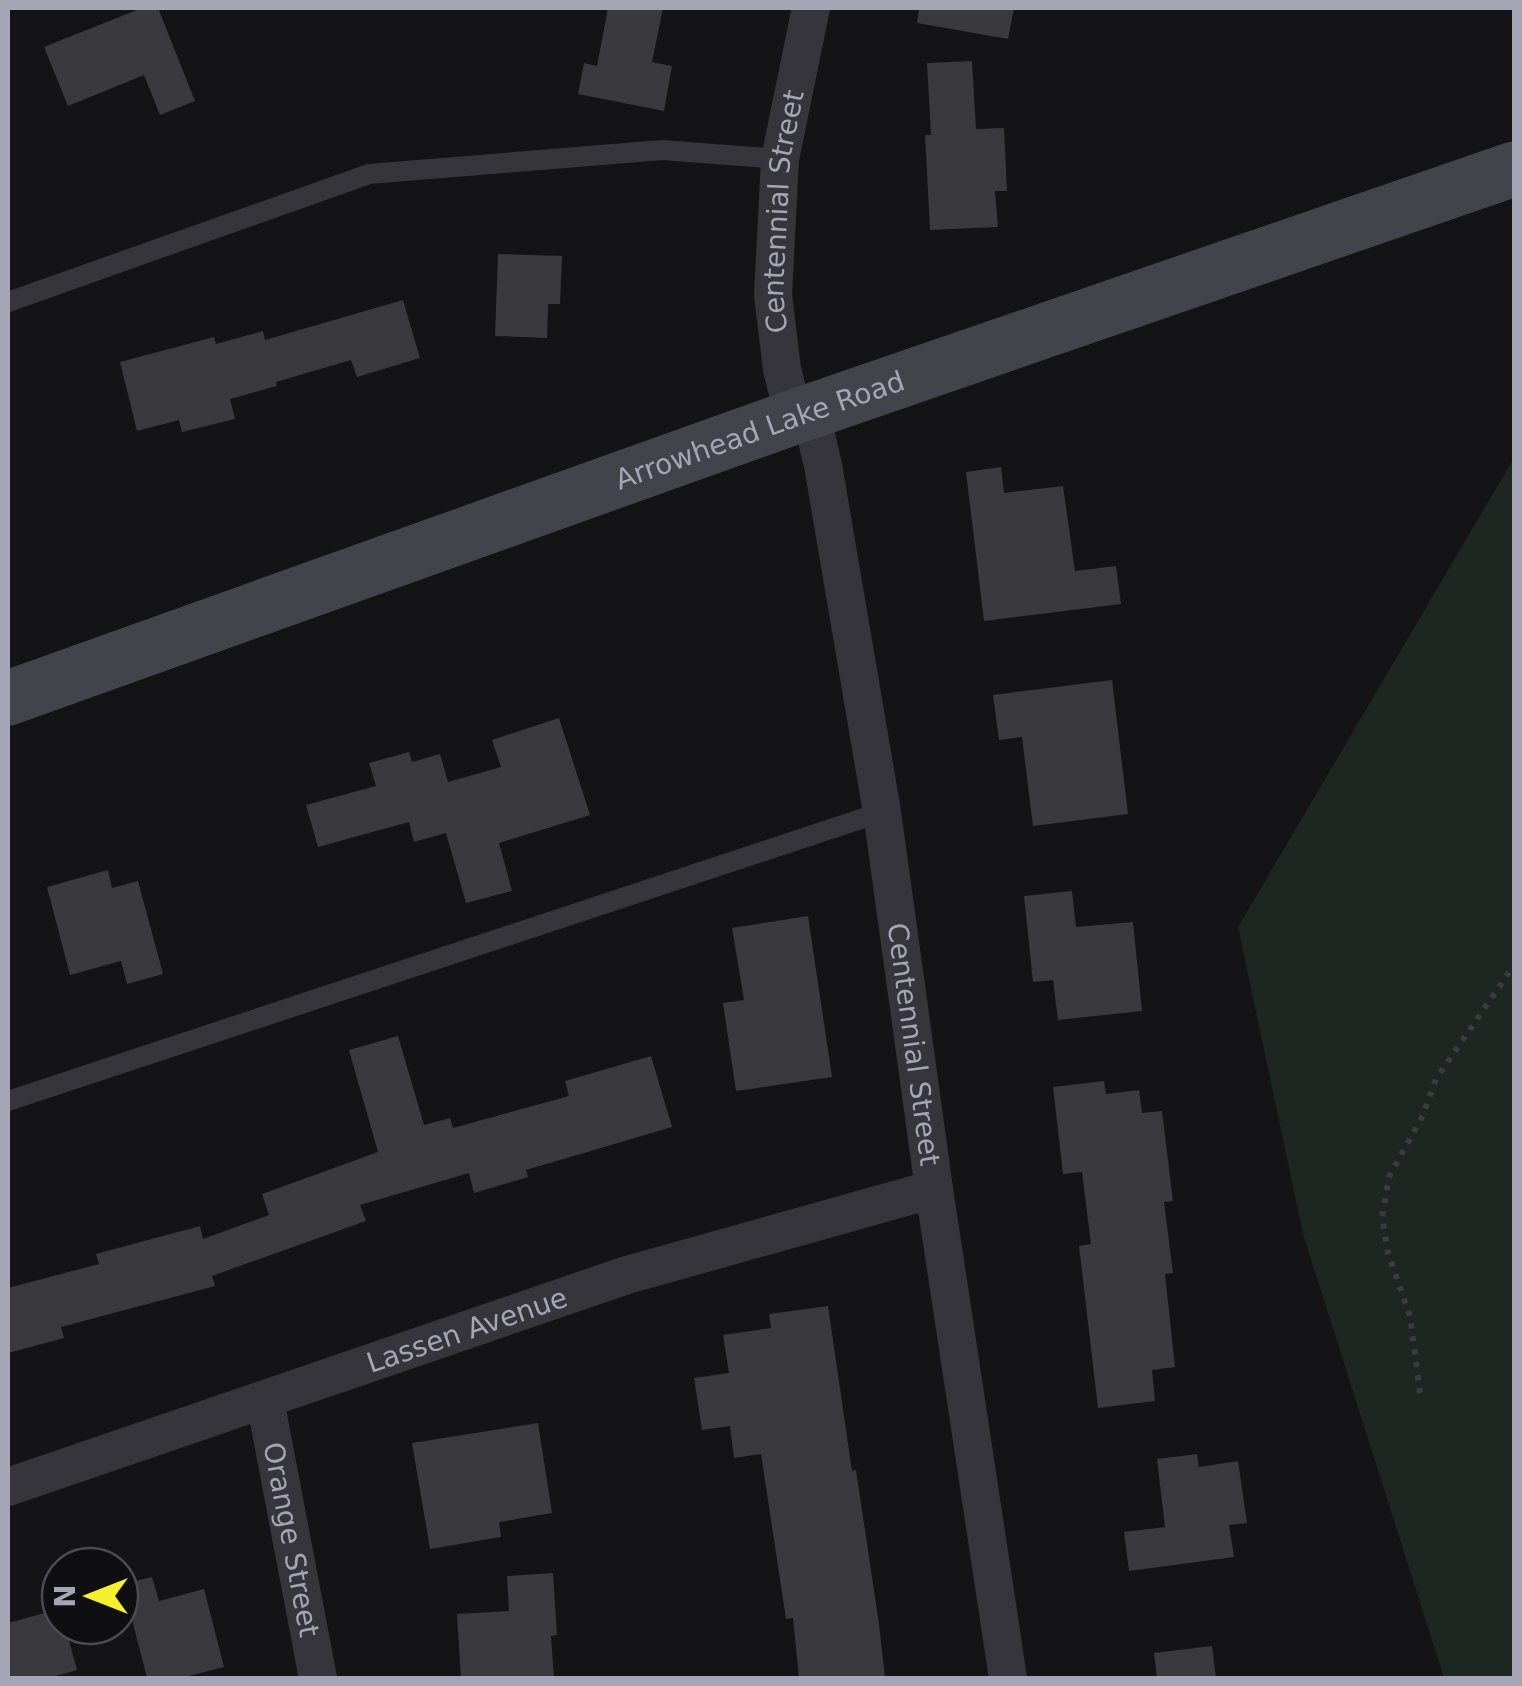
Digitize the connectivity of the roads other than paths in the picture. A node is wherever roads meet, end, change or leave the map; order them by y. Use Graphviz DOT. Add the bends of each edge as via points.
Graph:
graph roads {
  1 [pos="811,8"];
  2 [pos="780,160"];
  3 [pos="1514,169"];
  4 [pos="8,302"];
  5 [pos="802,414"];
  6 [pos="8,698"];
  7 [pos="882,812"];
  8 [pos="8,1101"];
  9 [pos="934,1189"];
  10 [pos="265,1400"];
  11 [pos="8,1488"];
  12 [pos="318,1678"];
  13 [pos="1008,1678"];
  1 -- 2 [label="street, Centennial Street"];
  2 -- 4 [label="lane" via="662,150 369,174"];
  2 -- 5 [label="street, Centennial Street" via="772,296 782,369"];
  3 -- 5 [label="main road, Arrowhead Lake Road"];
  5 -- 6 [label="main road, Arrowhead Lake Road"];
  5 -- 7 [label="street, Centennial Street" via="823,465"];
  7 -- 8 [label="lane"];
  7 -- 9 [label="street, Centennial Street"];
  9 -- 10 [label="street, Lassen Avenue" via="627,1275"];
  9 -- 13 [label="street, Centennial Street"];
  10 -- 11 [label="street, Lassen Avenue"];
  10 -- 12 [label="street, Orange Street"];
}
